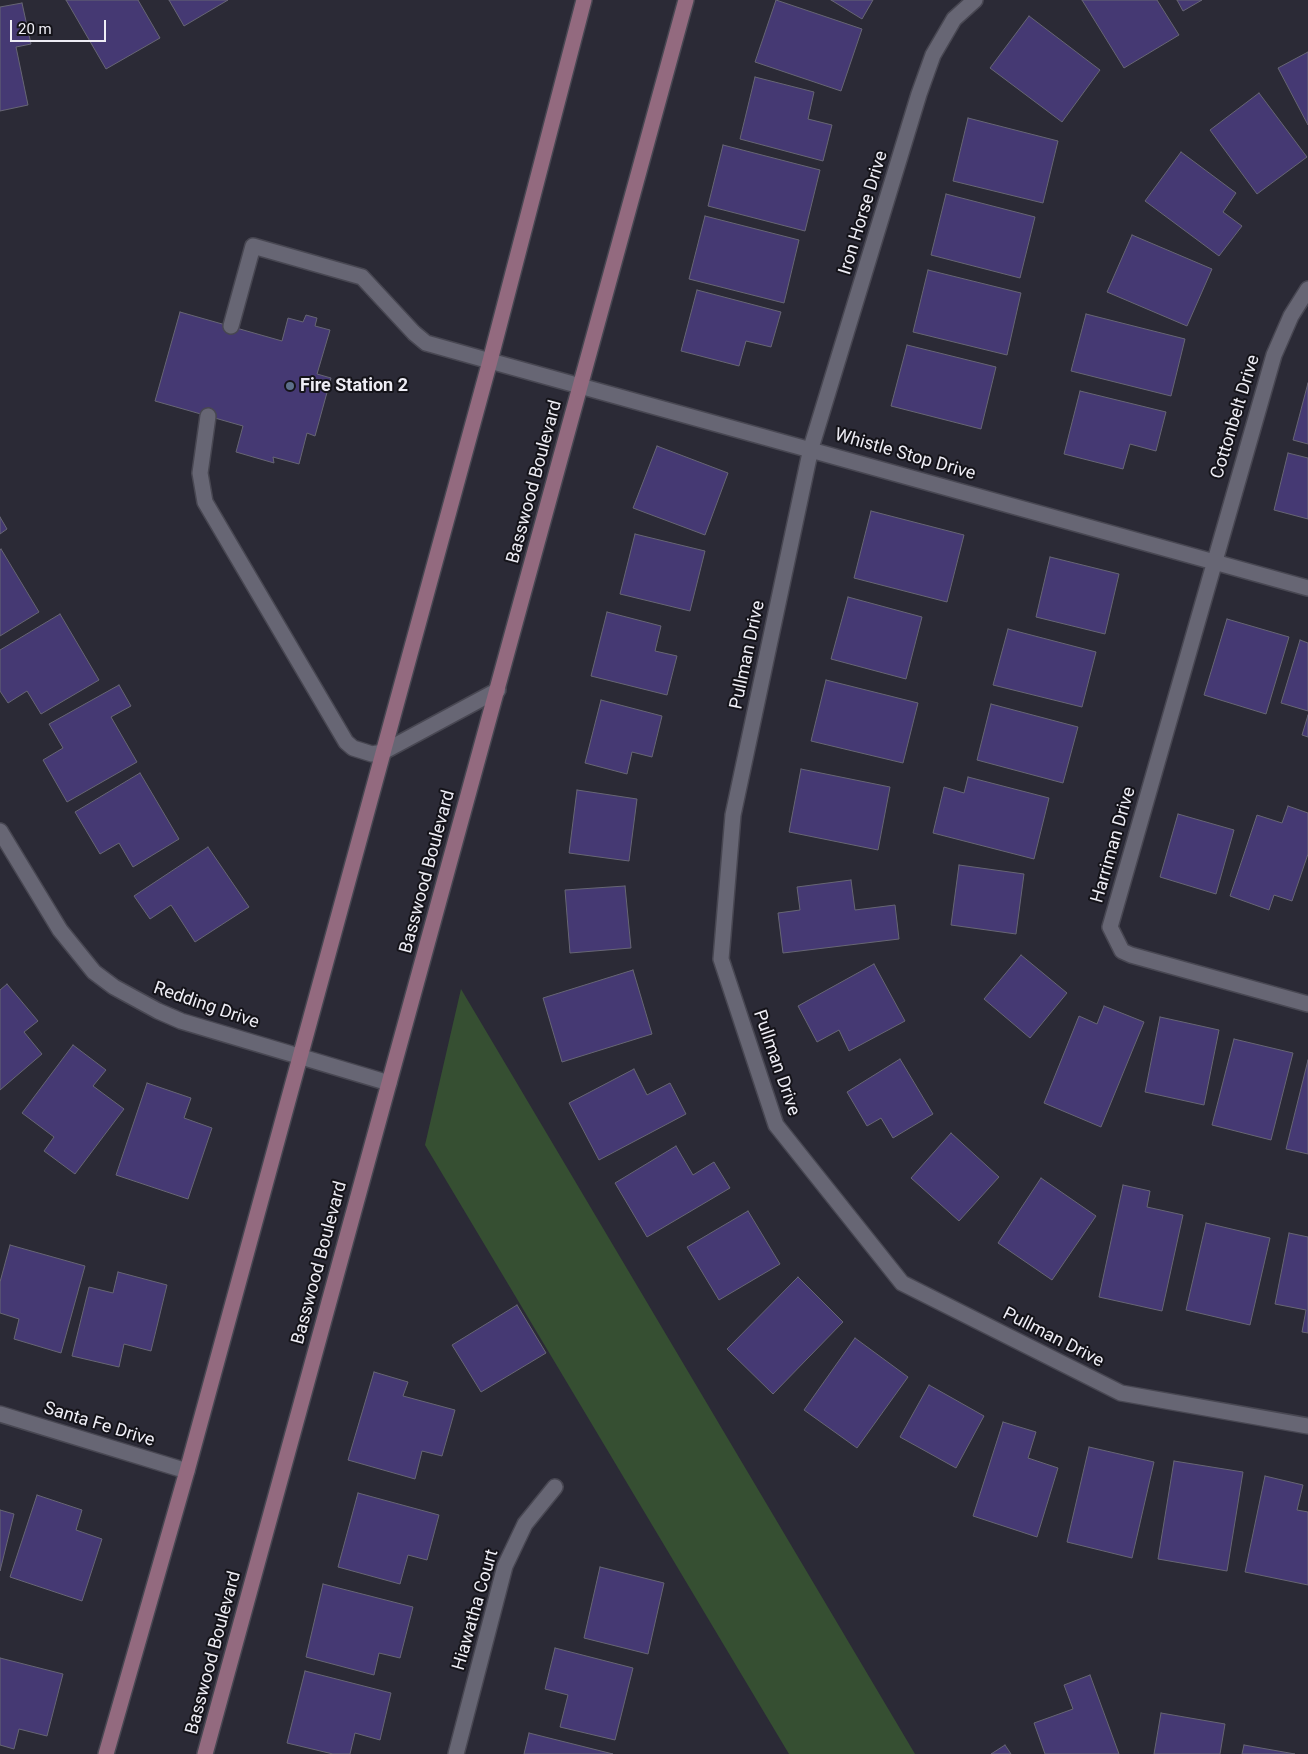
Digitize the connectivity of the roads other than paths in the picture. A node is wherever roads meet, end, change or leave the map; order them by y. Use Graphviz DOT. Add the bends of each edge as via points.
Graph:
graph roads {
  1 [pos="584,0"];
  2 [pos="686,0"];
  3 [pos="975,0"];
  4 [pos="1308,289"];
  5 [pos="231,326"];
  6 [pos="490,361"];
  7 [pos="581,386"];
  8 [pos="208,416"];
  9 [pos="811,448"];
  10 [pos="1213,561"];
  11 [pos="1308,588"];
  12 [pos="498,690"];
  13 [pos="383,752"];
  14 [pos="0,831"];
  15 [pos="1308,1004"];
  16 [pos="300,1056"];
  17 [pos="389,1083"];
  18 [pos="0,1414"];
  19 [pos="1308,1426"];
  20 [pos="187,1471"];
  21 [pos="554,1487"];
  22 [pos="106,1754"];
  23 [pos="206,1754"];
  24 [pos="456,1754"];
  1 -- 6 [label="main road"];
  2 -- 7 [label="main road, Basswood Boulevard"];
  3 -- 9 [label="street, Iron Horse Drive" via="954,19 933,56"];
  4 -- 10 [label="street, Cottonbelt Drive" via="1291,316 1274,356"];
  5 -- 6 [label="street, Whistle Stop Drive" via="254,246 362,277 426,343"];
  6 -- 7 [label="street, Whistle Stop Drive"];
  6 -- 13 [label="main road"];
  7 -- 9 [label="street, Whistle Stop Drive"];
  7 -- 12 [label="main road, Basswood Boulevard"];
  8 -- 13 [label="street" via="200,473 210,513 346,742 353,748 372,754"];
  9 -- 10 [label="street, Whistle Stop Drive"];
  9 -- 19 [label="street, Pullman Drive" via="734,815 721,959 776,1126 902,1283 1121,1393"];
  10 -- 11 [label="street, Whistle Stop Drive"];
  10 -- 15 [label="street, Harriman Drive" via="1110,927 1122,951 1131,955"];
  12 -- 13 [label="street"];
  12 -- 17 [label="main road, Basswood Boulevard"];
  13 -- 16 [label="main road"];
  14 -- 16 [label="street, Redding Drive" via="60,930 94,972 114,987 158,1012 182,1021"];
  16 -- 17 [label="street, Redding Drive"];
  16 -- 20 [label="main road"];
  17 -- 23 [label="main road, Basswood Boulevard"];
  18 -- 20 [label="street, Santa Fe Drive"];
  20 -- 22 [label="main road"];
  21 -- 24 [label="street, Hiawatha Court" via="526,1524 506,1566"];
}
